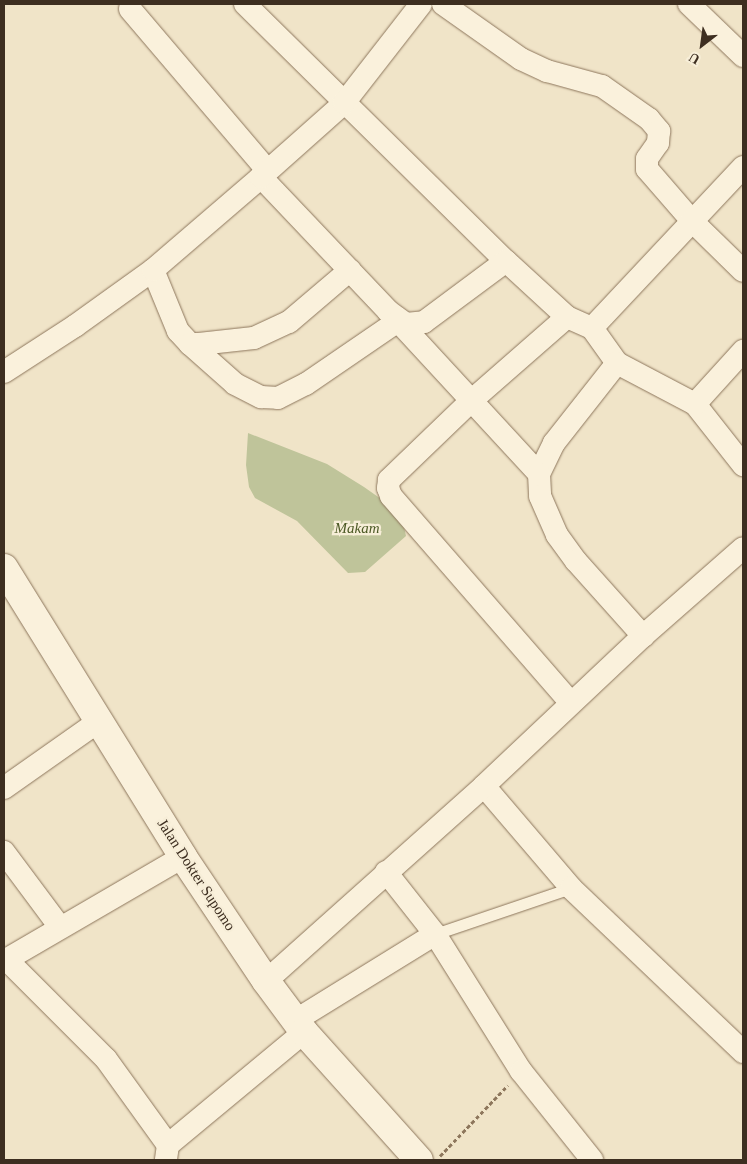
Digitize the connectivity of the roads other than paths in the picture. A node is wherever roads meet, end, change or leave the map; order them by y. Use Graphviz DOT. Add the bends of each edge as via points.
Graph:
graph roads {
  1 [pos="245,4"];
  2 [pos="421,4"];
  3 [pos="443,4"];
  4 [pos="689,4"];
  5 [pos="130,9"];
  6 [pos="743,56"];
  7 [pos="344,103"];
  8 [pos="743,167"];
  9 [pos="264,173"];
  10 [pos="692,221"];
  11 [pos="506,261"];
  12 [pos="153,270"];
  13 [pos="350,270"];
  14 [pos="743,272"];
  15 [pos="567,317"];
  16 [pos="398,321"];
  17 [pos="592,328"];
  18 [pos="190,344"];
  19 [pos="743,351"];
  20 [pos="617,363"];
  21 [pos="4,372"];
  22 [pos="471,401"];
  23 [pos="695,404"];
  24 [pos="743,465"];
  25 [pos="539,474"];
  26 [pos="743,548"];
  27 [pos="4,568"];
  28 [pos="643,636"];
  29 [pos="571,703"];
  30 [pos="98,722"];
  31 [pos="484,786"];
  32 [pos="4,788"];
  33 [pos="4,852"];
  34 [pos="183,856"];
  35 [pos="386,872"];
  36 [pos="571,888"];
  37 [pos="60,927"];
  38 [pos="435,934"];
  39 [pos="5,960"];
  40 [pos="266,981"];
  41 [pos="300,1026"];
  42 [pos="743,1052"];
  43 [pos="167,1152"];
  44 [pos="419,1160"];
  45 [pos="592,1160"];
  1 -- 7 [label="street"];
  2 -- 7 [label="street"];
  3 -- 10 [label="street" via="521,59 602,86 649,119 659,130 658,143 647,159 648,169"];
  4 -- 6 [label="street"];
  5 -- 9 [label="street"];
  7 -- 9 [label="street"];
  7 -- 11 [label="street"];
  8 -- 10 [label="street"];
  9 -- 12 [label="street"];
  9 -- 13 [label="street"];
  10 -- 14 [label="street"];
  10 -- 17 [label="street"];
  11 -- 15 [label="street"];
  11 -- 16 [label="street" via="424,322 413,325"];
  12 -- 18 [label="street" via="178,331"];
  12 -- 21 [label="street"];
  13 -- 16 [label="street"];
  13 -- 18 [label="street" via="290,322 254,338"];
  15 -- 17 [label="street"];
  15 -- 22 [label="street"];
  16 -- 18 [label="street" via="306,384 278,398 261,397 235,384"];
  16 -- 22 [label="street"];
  17 -- 20 [label="street"];
  19 -- 23 [label="street"];
  20 -- 23 [label="street"];
  20 -- 25 [label="street" via="554,443"];
  22 -- 25 [label="street"];
  22 -- 29 [label="street" via="389,480 388,488 391,496"];
  23 -- 24 [label="street"];
  25 -- 28 [label="street" via="540,496 557,535"];
  26 -- 28 [label="street"];
  27 -- 30 [label="street, Jalan Dokter Supomo"];
  28 -- 29 [label="street"];
  29 -- 31 [label="street"];
  30 -- 32 [label="street"];
  30 -- 34 [label="street, Jalan Dokter Supomo"];
  31 -- 35 [label="street"];
  31 -- 36 [label="street"];
  33 -- 37 [label="street"];
  34 -- 37 [label="street"];
  34 -- 40 [label="street, Jalan Dokter Supomo"];
  35 -- 38 [label="street"];
  35 -- 40 [label="street"];
  36 -- 38 [label="lane"];
  36 -- 42 [label="street"];
  37 -- 39 [label="street"];
  38 -- 41 [label="street"];
  38 -- 45 [label="street" via="521,1071"];
  39 -- 43 [label="street" via="106,1059"];
  40 -- 41 [label="street, Jalan Dokter Supomo"];
  41 -- 43 [label="street"];
  41 -- 44 [label="street, Jalan Dokter Supomo"];
}
